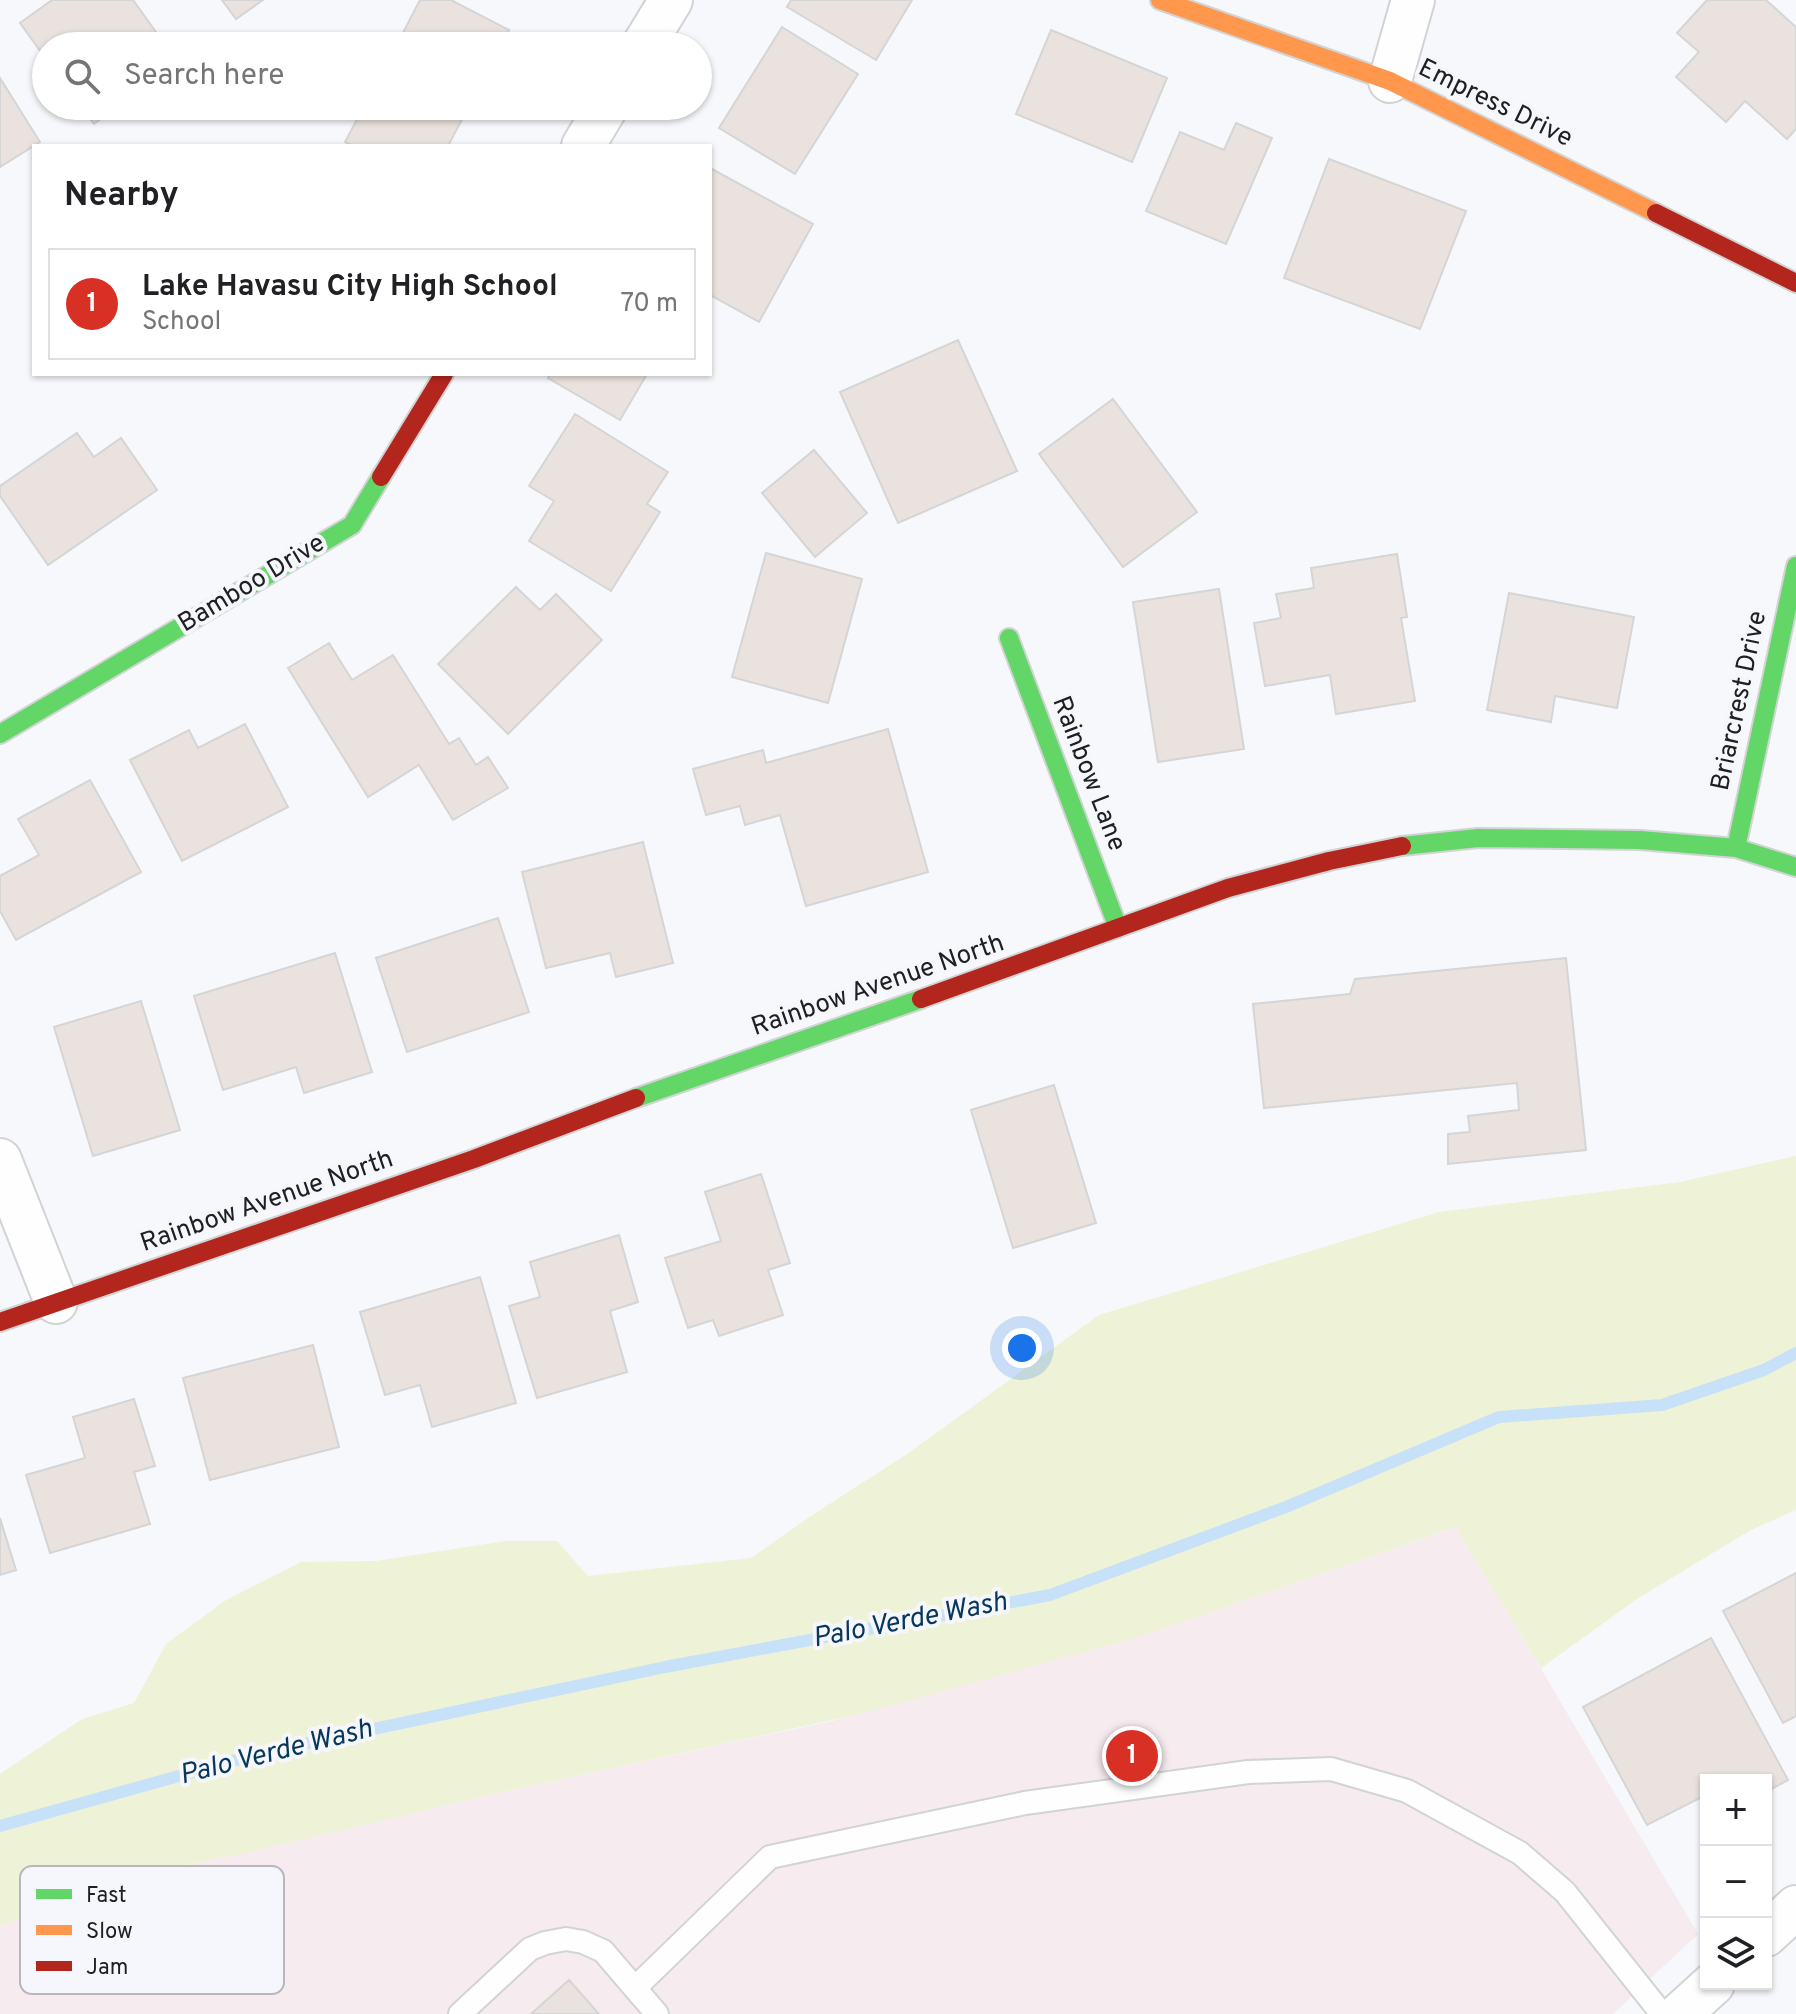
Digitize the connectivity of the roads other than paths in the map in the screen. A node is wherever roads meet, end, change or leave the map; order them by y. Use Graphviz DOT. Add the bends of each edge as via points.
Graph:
graph roads {
  1 [pos="671,0"];
  2 [pos="1160,0"];
  3 [pos="1413,0"];
  4 [pos="652,32"];
  5 [pos="1390,81"];
  6 [pos="599,120"];
  7 [pos="584,144"];
  8 [pos="1796,283"];
  9 [pos="443,376"];
  10 [pos="1796,566"];
  11 [pos="1009,638"];
  12 [pos="0,734"];
  13 [pos="1736,848"];
  14 [pos="1796,867"];
  15 [pos="1118,928"];
  16 [pos="0,1160"];
  17 [pos="56,1302"];
  18 [pos="0,1322"];
  19 [pos="635,1988"];
  20 [pos="1706,1990"];
  21 [pos="460,2014"];
  22 [pos="657,2014"];
  23 [pos="1662,2014"];
  24 [pos="1680,2014"];
  1 -- 4 [label="street"];
  2 -- 5 [label="street, Empress Drive"];
  3 -- 5 [label="street"];
  5 -- 8 [label="street, Empress Drive"];
  6 -- 7 [label="street"];
  9 -- 12 [label="street, Bamboo Drive" via="352,525"];
  10 -- 13 [label="street, Briarcrest Drive"];
  11 -- 15 [label="street, Rainbow Lane"];
  13 -- 14 [label="street, Rainbow Avenue North"];
  13 -- 15 [label="street, Rainbow Avenue North" via="1604,839 1478,838 1408,845 1228,888"];
  15 -- 17 [label="street, Rainbow Avenue North"];
  16 -- 17 [label="street"];
  17 -- 18 [label="street, Rainbow Avenue North"];
  19 -- 21 [label="lane" via="603,1951 583,1942 556,1940 530,1949"];
  19 -- 22 [label="lane"];
  19 -- 23 [label="lane" via="770,1857 1025,1803 1248,1772 1331,1769 1407,1791 1520,1853 1565,1892"];
  20 -- 24 [label="street"];
}
